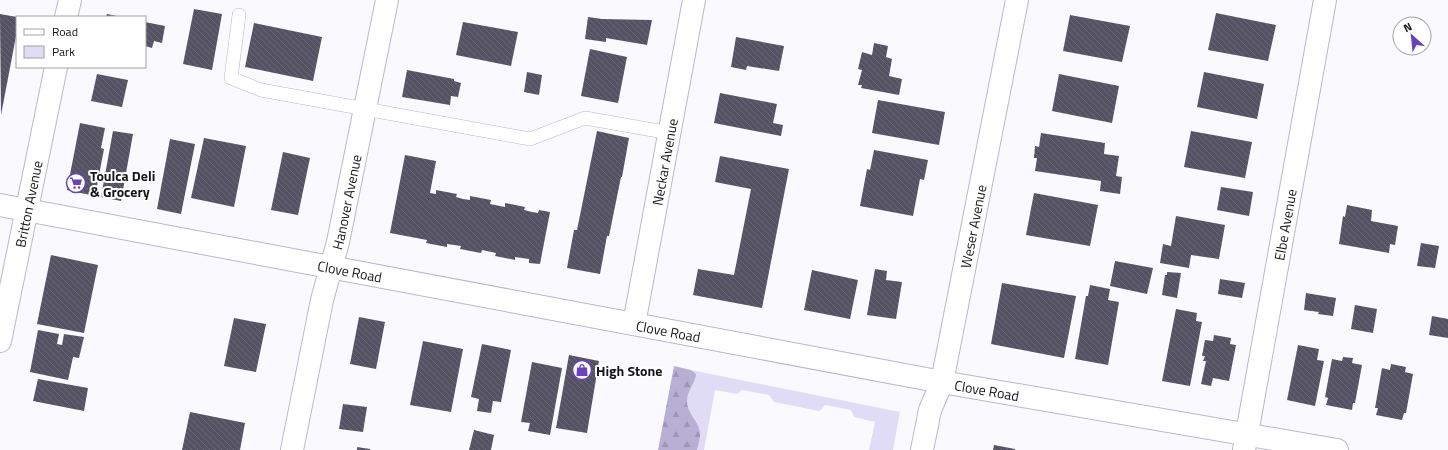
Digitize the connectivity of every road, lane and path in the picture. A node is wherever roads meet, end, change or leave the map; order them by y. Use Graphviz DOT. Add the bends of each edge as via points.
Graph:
graph roads {
  1 [pos="70,0"];
  2 [pos="387,0"];
  3 [pos="694,0"];
  4 [pos="1017,0"];
  5 [pos="1325,0"];
  6 [pos="239,15"];
  7 [pos="66,16"];
  8 [pos="56,68"];
  9 [pos="365,109"];
  10 [pos="670,133"];
  11 [pos="0,205"];
  12 [pos="27,210"];
  13 [pos="331,267"];
  14 [pos="634,324"];
  15 [pos="0,341"];
  16 [pos="942,382"];
  17 [pos="1245,442"];
  18 [pos="292,450"];
  19 [pos="922,450"];
  20 [pos="1337,450"];
  1 -- 7 [label="street"];
  2 -- 9 [label="street, Hanover Avenue"];
  3 -- 10 [label="street, Neckar Avenue"];
  4 -- 16 [label="street, Weser Avenue"];
  5 -- 17 [label="street, Elbe Avenue"];
  6 -- 9 [label="lane" via="231,78 261,90"];
  8 -- 12 [label="street, Britton Avenue"];
  9 -- 10 [label="lane" via="530,139 585,118"];
  9 -- 13 [label="street, Hanover Avenue"];
  10 -- 14 [label="street, Neckar Avenue"];
  11 -- 12 [label="street, Clove Road"];
  12 -- 13 [label="street, Clove Road"];
  12 -- 15 [label="street, Britton Avenue"];
  13 -- 14 [label="street, Clove Road"];
  13 -- 18 [label="street, Hanover Avenue"];
  14 -- 16 [label="street, Clove Road"];
  16 -- 17 [label="street, Clove Road"];
  16 -- 19 [label="street, Weser Avenue" via="930,410"];
  17 -- 20 [label="street, Clove Road"];
}
